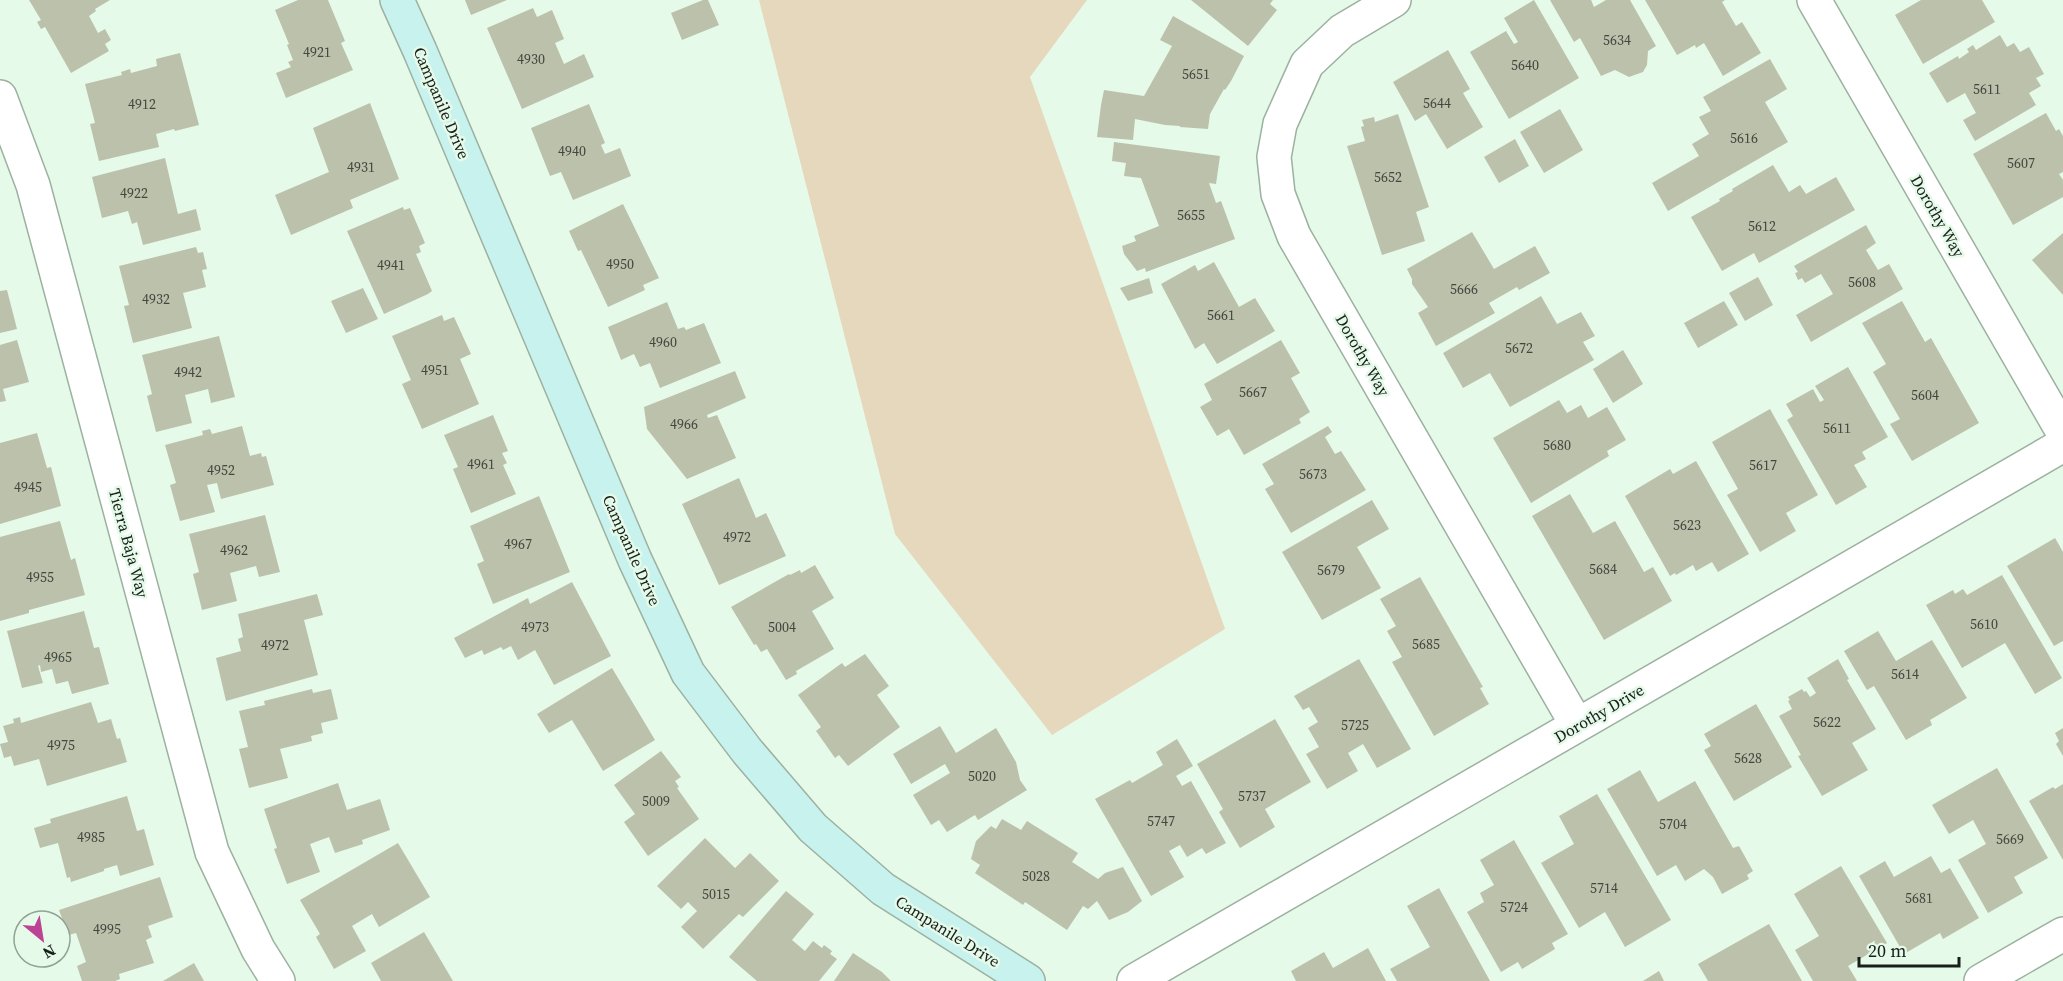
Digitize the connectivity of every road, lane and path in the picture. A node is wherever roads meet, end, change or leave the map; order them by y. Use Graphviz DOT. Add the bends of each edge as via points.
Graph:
graph roads {
  1 [pos="397,0"];
  2 [pos="1394,0"];
  3 [pos="1814,0"];
  4 [pos="0,97"];
  5 [pos="2063,432"];
  6 [pos="2063,445"];
  7 [pos="1577,725"];
  8 [pos="2063,934"];
  9 [pos="278,981"];
  10 [pos="1028,981"];
  11 [pos="1134,981"];
  12 [pos="1981,981"];
  1 -- 10 [label="street, Campanile Drive" via="635,560 688,673 747,751 813,828 883,889"];
  2 -- 7 [label="street, Dorothy Way" via="1342,32 1307,64 1280,124 1274,157 1278,194 1294,236"];
  3 -- 5 [label="street, Dorothy Way"];
  4 -- 9 [label="street, Tierra Baja Way" via="33,186 212,852 258,949"];
  6 -- 7 [label="street, Dorothy Drive"];
  7 -- 11 [label="street, Dorothy Drive"];
  8 -- 12 [label="street"];
}
